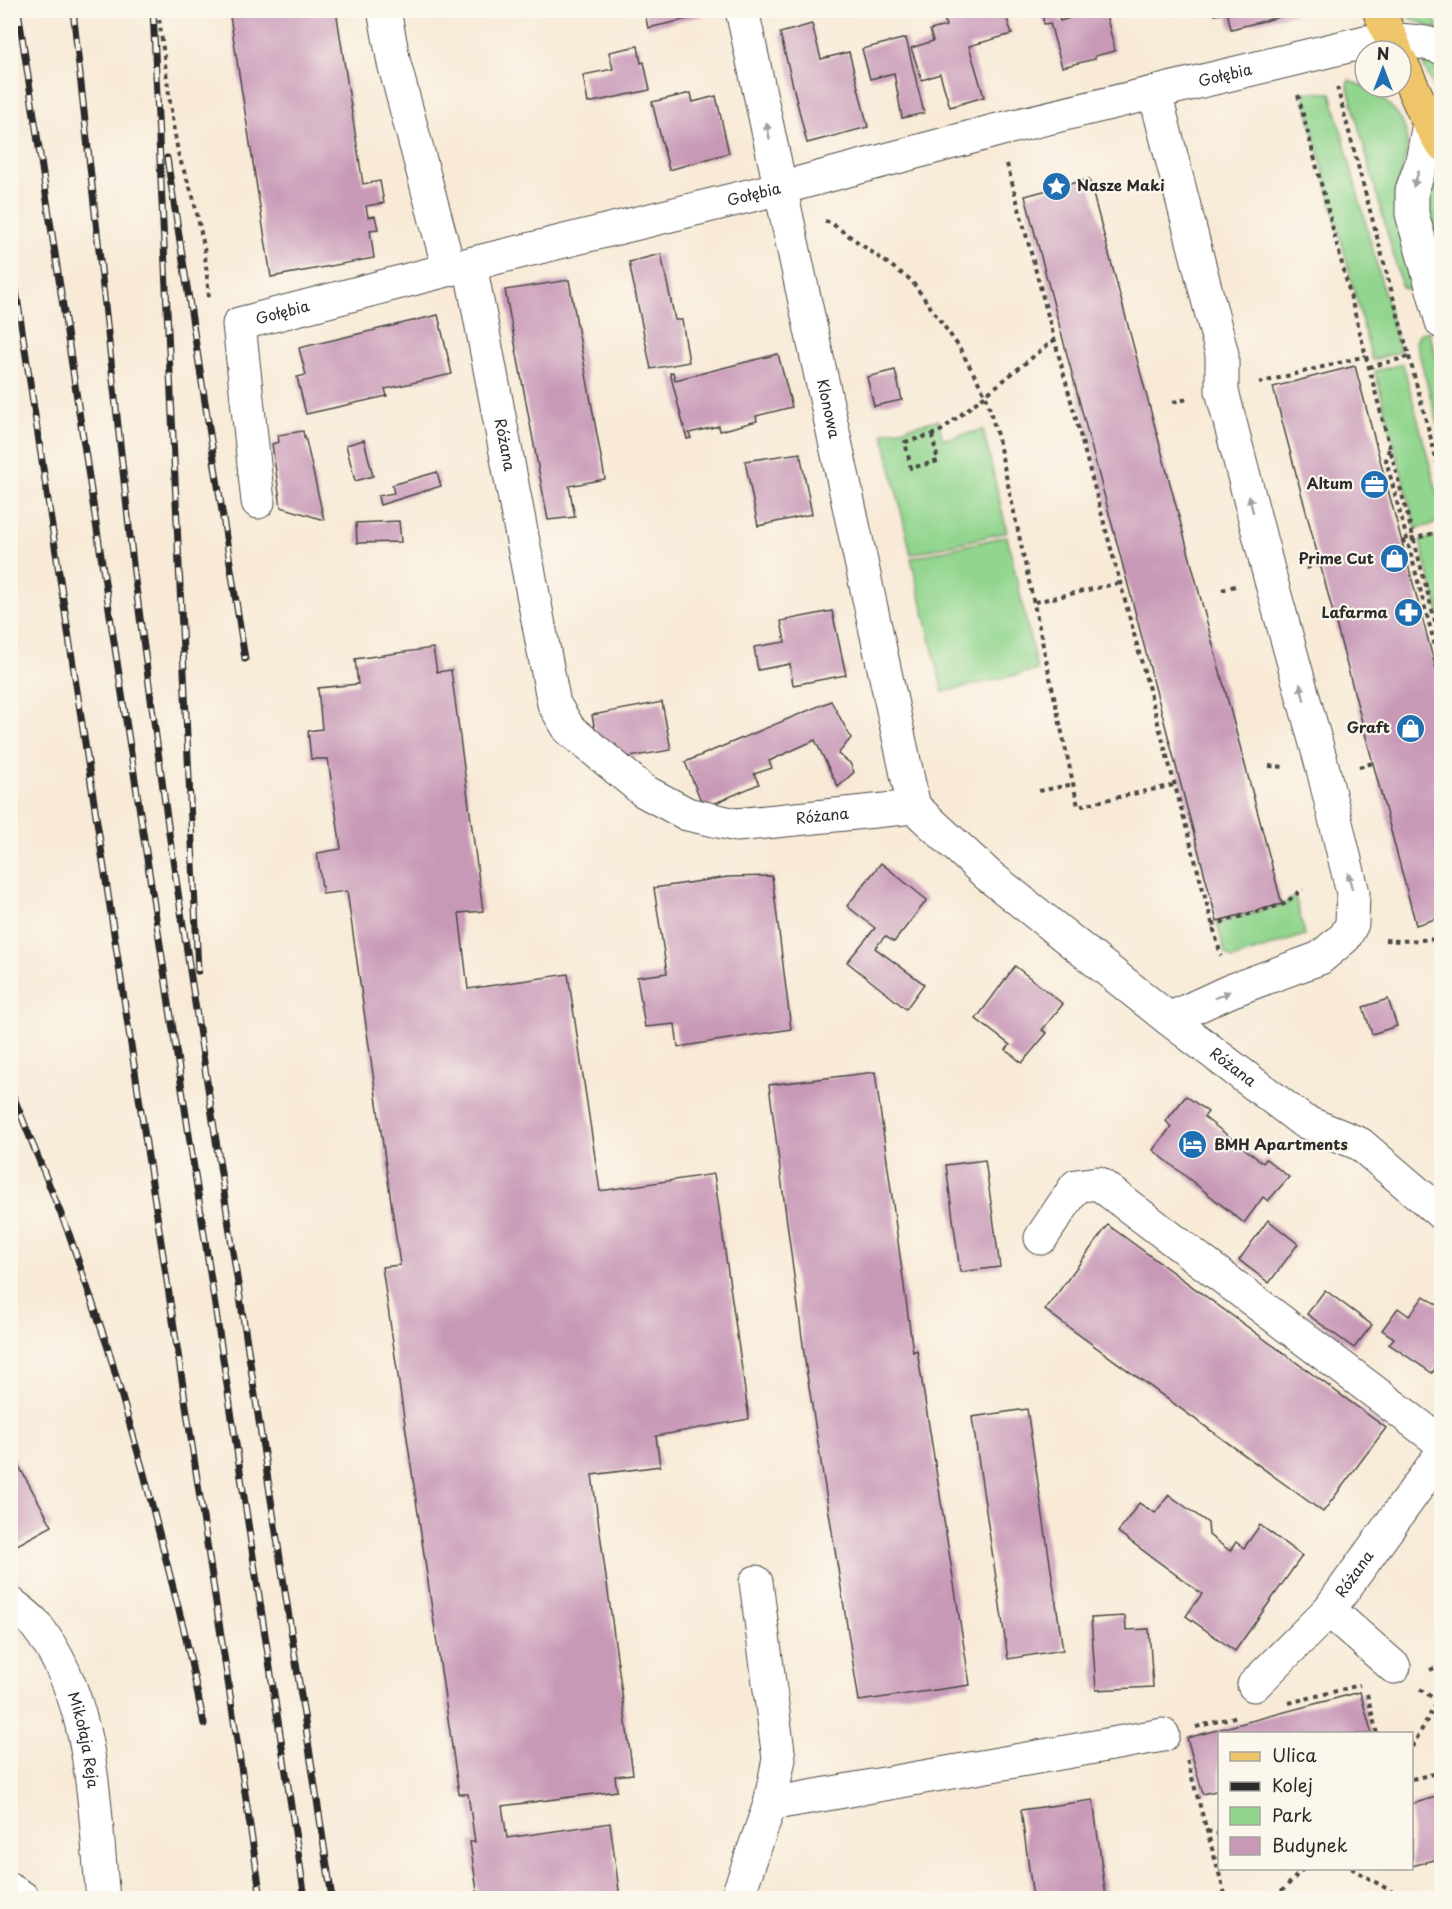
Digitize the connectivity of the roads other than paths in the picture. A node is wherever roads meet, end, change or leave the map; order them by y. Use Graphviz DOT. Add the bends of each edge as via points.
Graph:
graph roads {
  1 [pos="384,10"];
  2 [pos="742,10"];
  3 [pos="1413,43"];
  4 [pos="1353,45"];
  5 [pos="1442,48"];
  6 [pos="1413,86"];
  7 [pos="1155,93"];
  8 [pos="1435,133"];
  9 [pos="784,200"];
  10 [pos="460,267"];
  11 [pos="1442,322"];
  12 [pos="258,502"];
  13 [pos="914,807"];
  14 [pos="1169,1019"];
  15 [pos="1442,1214"];
  16 [pos="1041,1238"];
  17 [pos="1442,1443"];
  18 [pos="1442,1454"];
  19 [pos="756,1582"];
  20 [pos="10,1603"];
  21 [pos="1329,1610"];
  22 [pos="1407,1671"];
  23 [pos="1251,1699"];
  24 [pos="1171,1733"];
  25 [pos="770,1804"];
  26 [pos="10,1890"];
  27 [pos="23,1899"];
  28 [pos="103,1899"];
  29 [pos="737,1899"];
  1 -- 10 [label="street, Różana" via="394,63"];
  9 -- 2 [label="street, Klonowa, one-way"];
  3 -- 5 [label="street, Gołębia"];
  4 -- 7 [label="street, Gołębia"];
  6 -- 8 [label="main road"];
  7 -- 9 [label="street, Gołębia" via="998,130"];
  14 -- 7 [label="street, one-way" via="1230,991 1320,958 1345,937 1352,924 1353,893 1222,391 1222,354"];
  8 -- 11 [label="street, one-way" via="1412,190 1412,214"];
  9 -- 10 [label="street, Gołębia"];
  9 -- 13 [label="street, Klonowa"];
  10 -- 12 [label="street, Gołębia" via="239,324"];
  10 -- 13 [label="street, Różana" via="554,704 569,729 644,791 687,814 736,825"];
  13 -- 14 [label="street, Różana" via="988,875"];
  14 -- 15 [label="street, Różana" via="1303,1121 1360,1144"];
  16 -- 17 [label="street" via="1076,1186 1098,1182"];
  18 -- 21 [label="street, Różana"];
  19 -- 25 [label="street" via="779,1759"];
  20 -- 28 [label="street, Mikołaja Reja" via="33,1622 57,1655 74,1697 87,1743"];
  21 -- 22 [label="street"];
  21 -- 23 [label="street, Różana"];
  24 -- 25 [label="street"];
  25 -- 29 [label="street"];
  26 -- 27 [label="street"];
}
